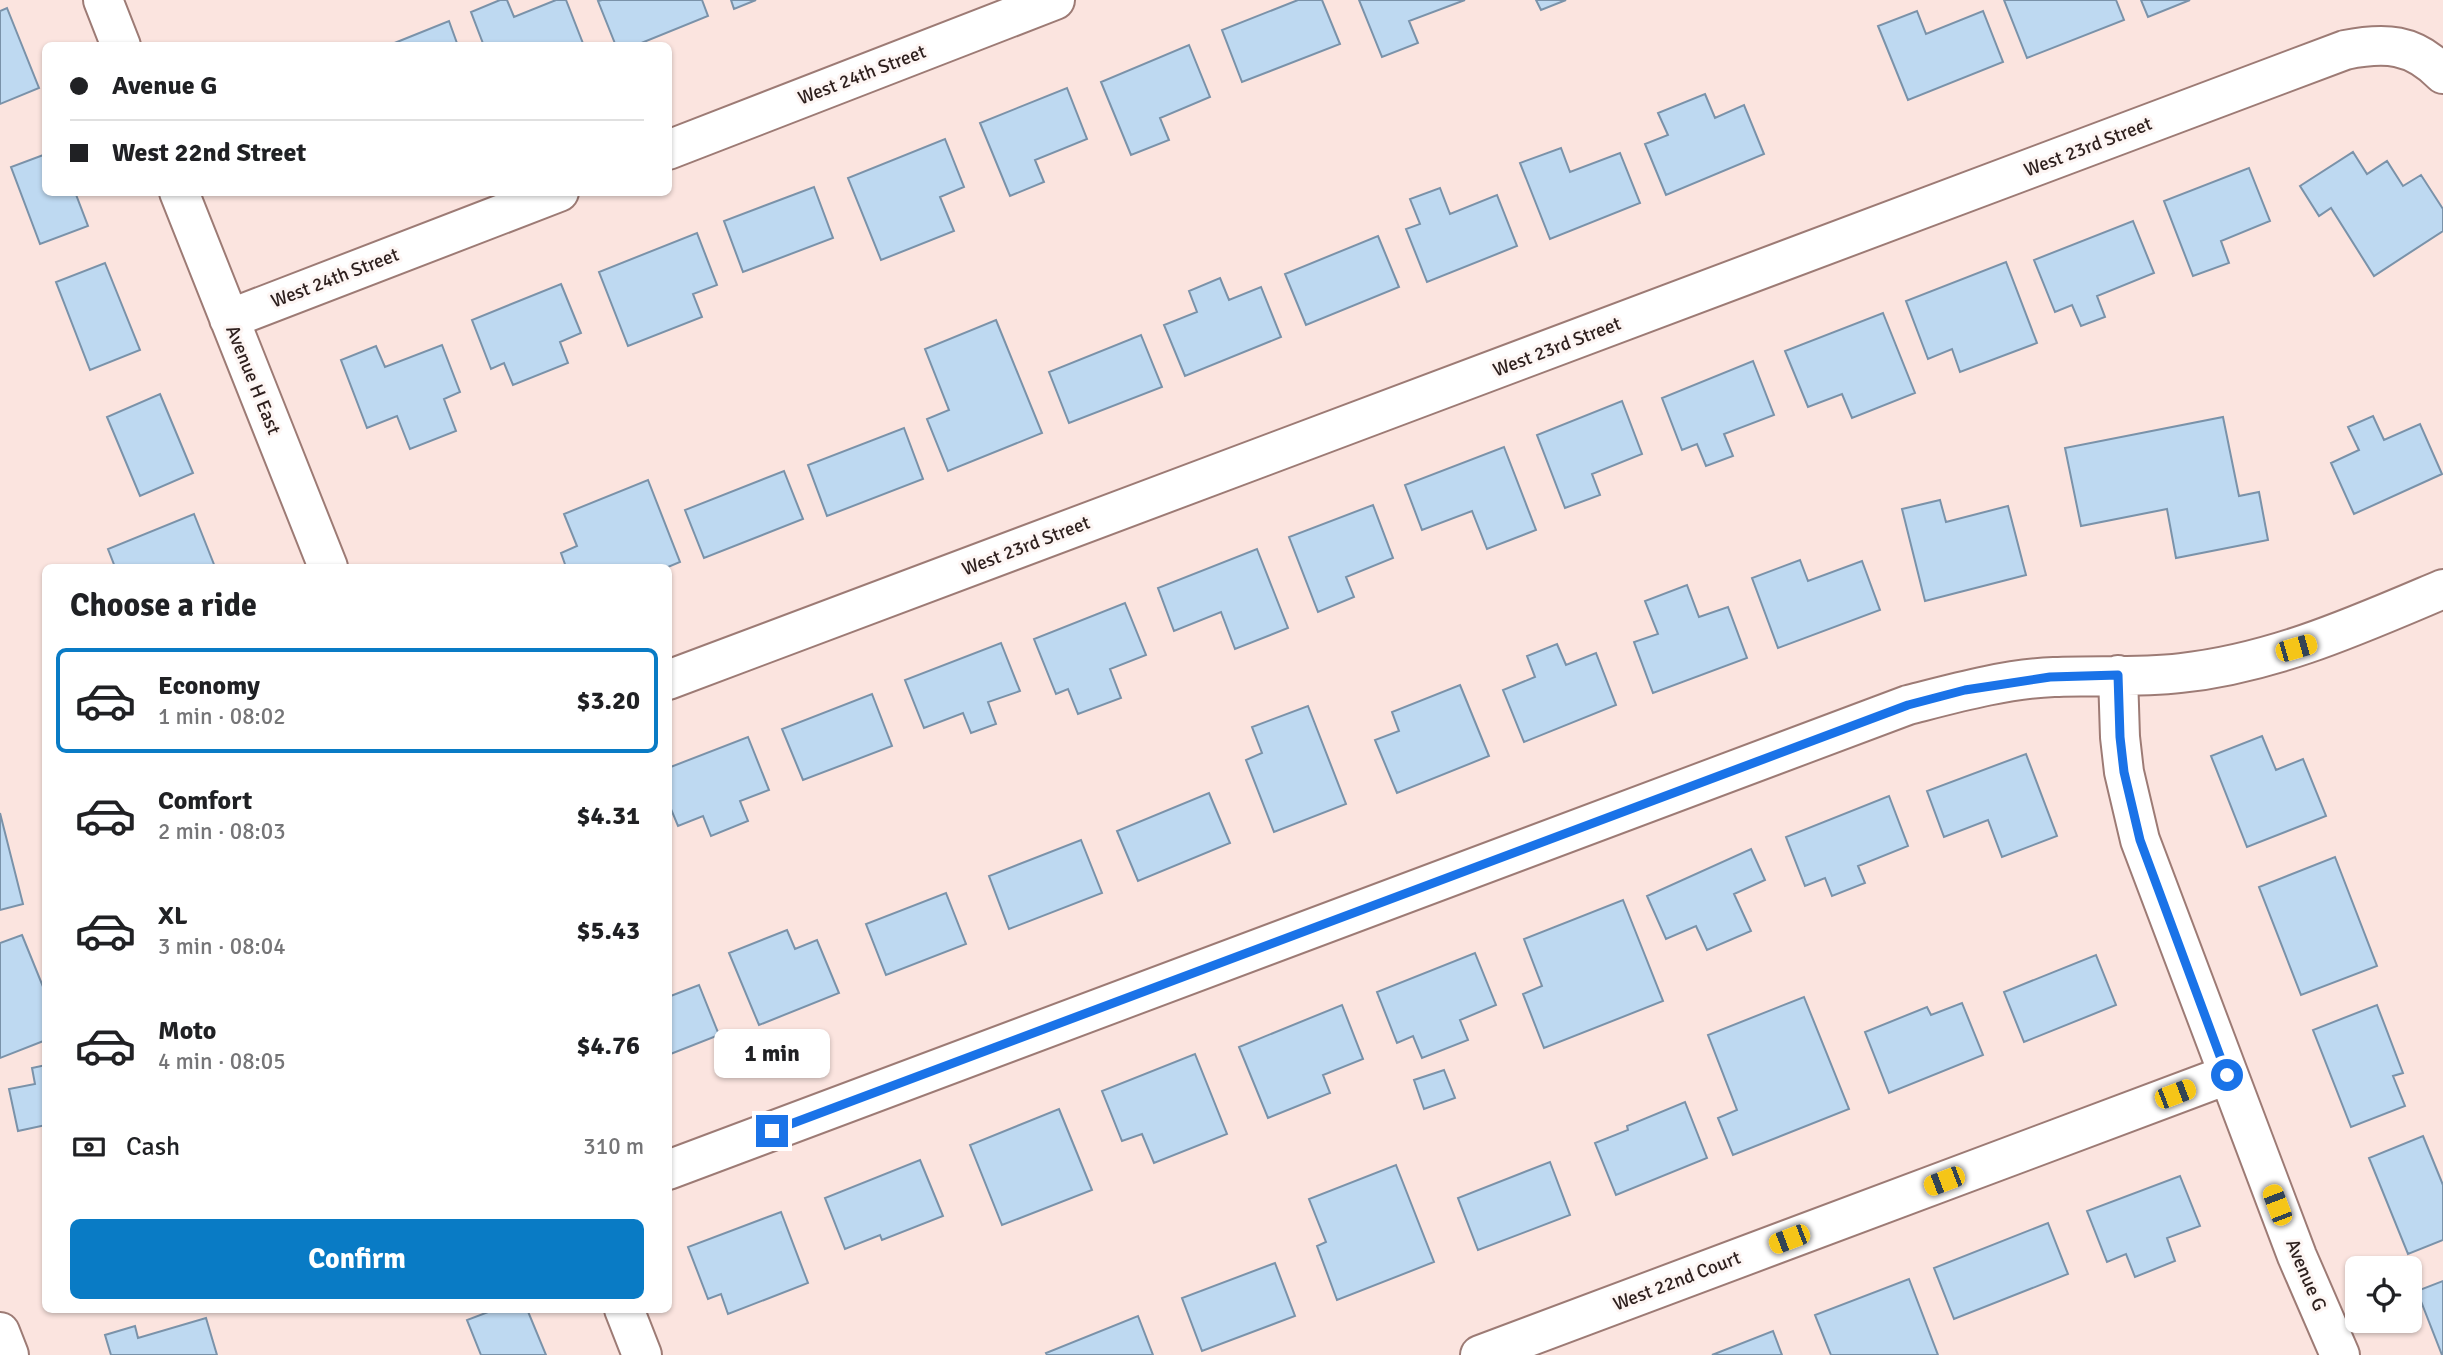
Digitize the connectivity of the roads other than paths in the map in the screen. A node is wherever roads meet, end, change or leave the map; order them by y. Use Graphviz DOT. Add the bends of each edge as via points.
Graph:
graph roads {
  1 [pos="103,0"];
  2 [pos="1055,0"];
  3 [pos="119,42"];
  4 [pos="2443,74"];
  5 [pos="672,148"];
  6 [pos="181,196"];
  7 [pos="549,196"];
  8 [pos="229,319"];
  9 [pos="327,564"];
  10 [pos="2443,589"];
  11 [pos="2118,675"];
  12 [pos="672,678"];
  13 [pos="2227,1075"];
  14 [pos="672,1168"];
  15 [pos="626,1313"];
  16 [pos="0,1332"];
  17 [pos="9,1355"];
  18 [pos="642,1355"];
  19 [pos="1480,1355"];
  20 [pos="2340,1355"];
  1 -- 3 [label="street"];
  2 -- 5 [label="street, West 24th Street"];
  4 -- 12 [label="street, West 23rd Street" via="2432,62 2406,49 2373,44 2345,50"];
  6 -- 8 [label="street, Avenue H East"];
  7 -- 8 [label="street, West 24th Street"];
  8 -- 9 [label="street, Avenue H East"];
  10 -- 11 [label="street" via="2318,641 2251,661 2180,673"];
  11 -- 13 [label="street, Avenue G" via="2124,772 2140,840"];
  11 -- 14 [label="street" via="2050,677 1965,690 1908,705"];
  13 -- 19 [label="street, West 22nd Court"];
  13 -- 20 [label="street, Avenue G"];
  15 -- 18 [label="street"];
  16 -- 17 [label="street"];
}
